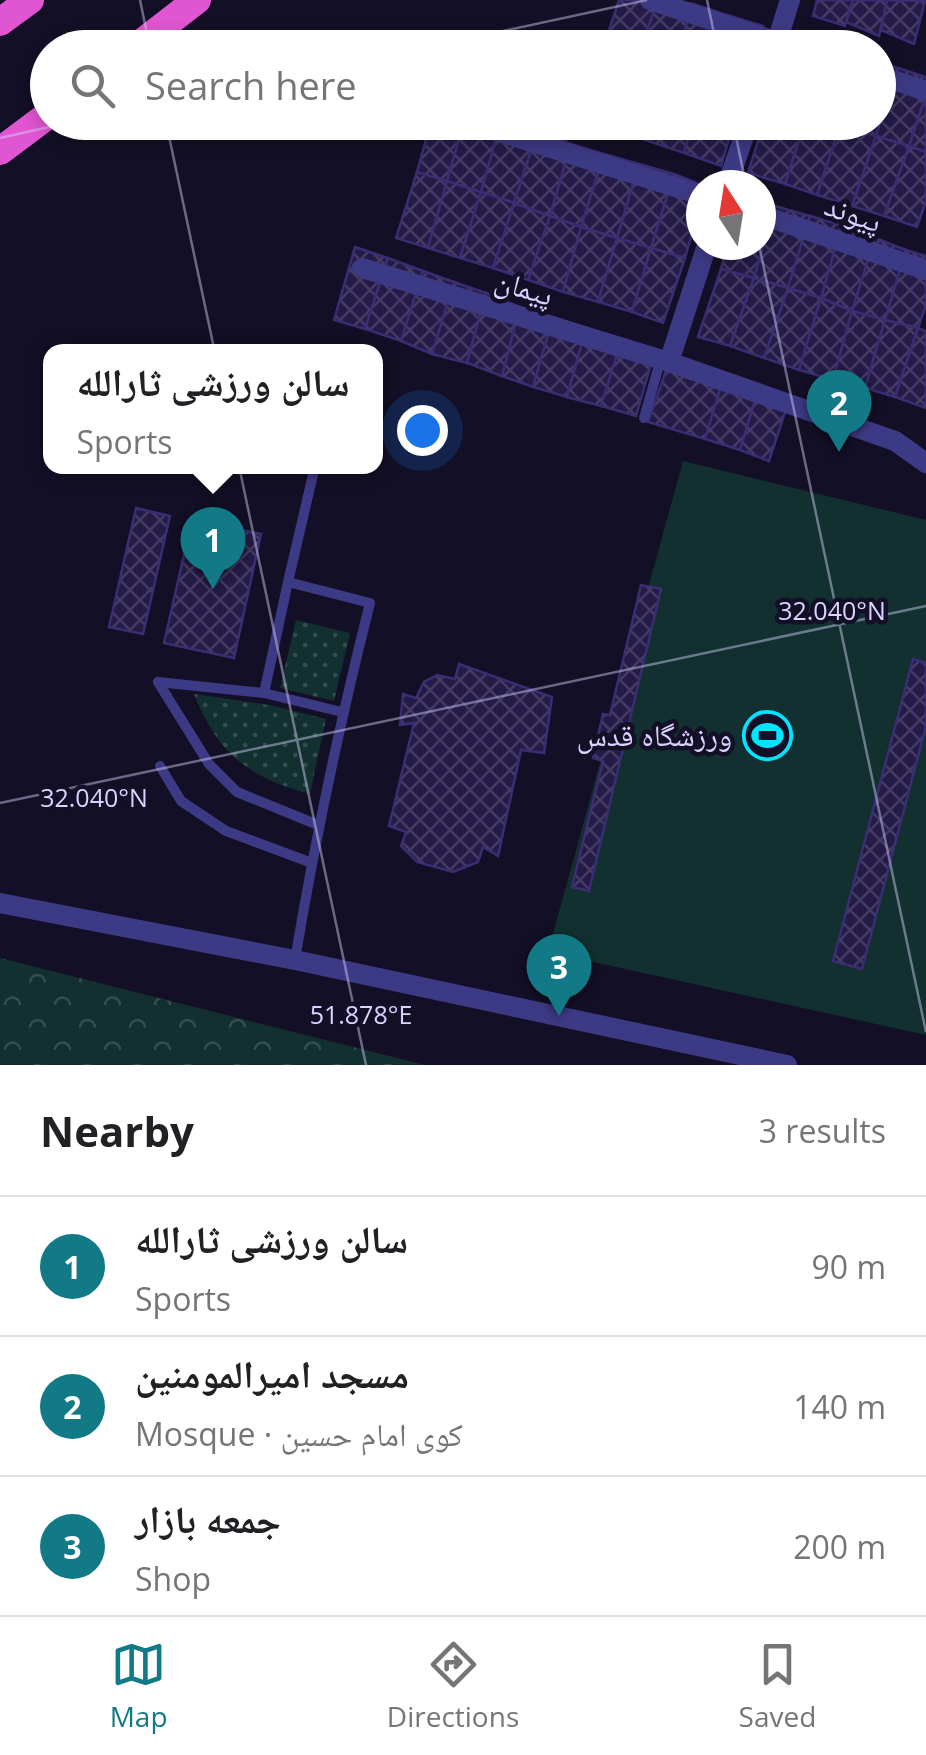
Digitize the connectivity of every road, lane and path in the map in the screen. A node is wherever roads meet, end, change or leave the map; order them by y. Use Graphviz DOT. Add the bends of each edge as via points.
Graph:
graph roads {
  1 [pos="30,0"];
  2 [pos="197,0"];
  3 [pos="650,0"];
  4 [pos="790,0"];
  5 [pos="0,22"];
  6 [pos="158,30"];
  7 [pos="739,30"];
  8 [pos="785,30"];
  9 [pos="896,81"];
  10 [pos="926,91"];
  11 [pos="30,128"];
  12 [pos="525,140"];
  13 [pos="743,140"];
  14 [pos="0,151"];
  15 [pos="733,170"];
  16 [pos="686,190"];
  17 [pos="776,220"];
  18 [pos="702,260"];
  19 [pos="362,268"];
  20 [pos="926,270"];
  21 [pos="664,362"];
  22 [pos="644,418"];
  23 [pos="926,463"];
  24 [pos="313,474"];
  25 [pos="288,582"];
  26 [pos="264,694"];
  27 [pos="342,712"];
  28 [pos="160,766"];
  29 [pos="318,825"];
  30 [pos="312,863"];
  31 [pos="0,904"];
  32 [pos="296,960"];
  33 [pos="787,1065"];
  1 -- 5 [label="highway"];
  2 -- 6 [label="highway"];
  3 -- 7 [label="street"];
  4 -- 8 [label="street"];
  9 -- 10 [label="street"];
  11 -- 14 [label="highway"];
  12 -- 16 [label="street"];
  13 -- 15 [label="street"];
  17 -- 20 [label="street, پیوند"];
  18 -- 21 [label="street"];
  19 -- 21 [label="street, پیمان"];
  21 -- 22 [label="lane"];
  21 -- 23 [label="street, پیمان" via="895,441"];
  24 -- 25 [label="lane"];
  25 -- 26 [label="lane"];
  25 -- 27 [label="lane" via="370,603"];
  26 -- 27 [label="lane"];
  26 -- 29 [label="lane" via="158,682 208,764 237,792"];
  27 -- 29 [label="lane"];
  28 -- 30 [label="lane" via="181,801 226,831"];
  29 -- 30 [label="lane"];
  30 -- 32 [label="lane"];
  31 -- 32 [label="street"];
  32 -- 33 [label="street"];
}
